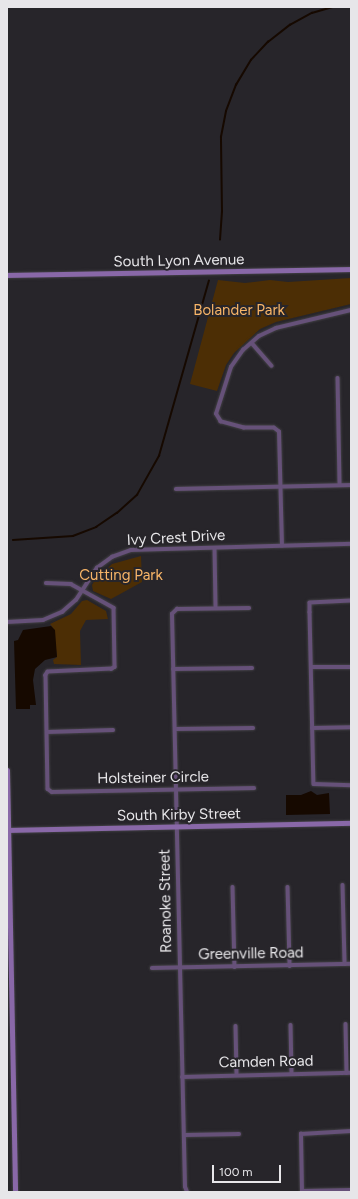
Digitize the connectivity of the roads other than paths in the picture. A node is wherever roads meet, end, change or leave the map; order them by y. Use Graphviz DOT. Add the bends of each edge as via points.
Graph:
graph roads {
  1 [pos="351,269"];
  2 [pos="7,275"];
  3 [pos="351,310"];
  4 [pos="252,343"];
  5 [pos="272,366"];
  6 [pos="338,378"];
  7 [pos="340,485"];
  8 [pos="351,485"];
  9 [pos="281,486"];
  10 [pos="176,489"];
  11 [pos="351,544"];
  12 [pos="282,546"];
  13 [pos="215,548"];
  14 [pos="46,583"];
  15 [pos="83,590"];
  16 [pos="351,601"];
  17 [pos="216,608"];
  18 [pos="249,608"];
  19 [pos="7,622"];
  20 [pos="311,667"];
  21 [pos="351,667"];
  22 [pos="252,668"];
  23 [pos="173,669"];
  24 [pos="351,727"];
  25 [pos="253,728"];
  26 [pos="312,728"];
  27 [pos="113,730"];
  28 [pos="174,730"];
  29 [pos="47,732"];
  30 [pos="7,770"];
  31 [pos="351,785"];
  32 [pos="254,788"];
  33 [pos="176,790"];
  34 [pos="351,823"];
  35 [pos="177,827"];
  36 [pos="8,830"];
  37 [pos="343,885"];
  38 [pos="232,887"];
  39 [pos="288,887"];
  40 [pos="345,964"];
  41 [pos="351,964"];
  42 [pos="290,966"];
  43 [pos="235,967"];
  44 [pos="152,968"];
  45 [pos="180,968"];
  46 [pos="9,971"];
  47 [pos="346,1024"];
  48 [pos="291,1025"];
  49 [pos="236,1026"];
  50 [pos="349,1073"];
  51 [pos="292,1074"];
  52 [pos="237,1075"];
  53 [pos="182,1077"];
  54 [pos="7,1107"];
  55 [pos="13,1107"];
  56 [pos="351,1131"];
  57 [pos="239,1134"];
  58 [pos="184,1135"];
  59 [pos="351,1190"];
  60 [pos="302,1191"];
  61 [pos="15,1192"];
  62 [pos="187,1192"];
  1 -- 2 [label="street, South Lyon Avenue"];
  3 -- 4 [label="street" via="276,328"];
  4 -- 5 [label="street"];
  4 -- 9 [label="street" via="231,367 216,414 218,419 244,428 278,430"];
  6 -- 7 [label="street"];
  7 -- 8 [label="street"];
  7 -- 9 [label="street"];
  9 -- 10 [label="street"];
  9 -- 12 [label="street"];
  11 -- 12 [label="street, Ivy Crest Drive"];
  12 -- 13 [label="street, Ivy Crest Drive"];
  13 -- 15 [label="street, Ivy Crest Drive" via="122,553 97,568"];
  13 -- 17 [label="street"];
  14 -- 15 [label="street" via="67,583"];
  15 -- 19 [label="street, Ivy Crest Drive" via="69,607 53,617"];
  15 -- 29 [label="street" via="114,608 115,667 48,672"];
  16 -- 20 [label="street" via="310,603"];
  17 -- 18 [label="street"];
  17 -- 23 [label="street, Roanoke Street" via="172,611"];
  20 -- 21 [label="street"];
  20 -- 26 [label="street"];
  22 -- 23 [label="street"];
  23 -- 28 [label="street, Roanoke Street"];
  24 -- 26 [label="street"];
  25 -- 28 [label="street"];
  26 -- 31 [label="street" via="314,784"];
  27 -- 29 [label="street"];
  28 -- 33 [label="street, Roanoke Street"];
  29 -- 33 [label="street, Holsteiner Circle" via="48,789 52,792"];
  30 -- 36 [label="street"];
  32 -- 33 [label="street, Holsteiner Circle"];
  33 -- 35 [label="street, Roanoke Street"];
  34 -- 35 [label="street, South Kirby Street"];
  35 -- 36 [label="street, South Kirby Street"];
  35 -- 45 [label="street, Roanoke Street"];
  36 -- 46 [label="street"];
  37 -- 40 [label="street"];
  38 -- 43 [label="street"];
  39 -- 42 [label="street"];
  40 -- 41 [label="street, Greenville Road"];
  40 -- 42 [label="street, Greenville Road"];
  42 -- 43 [label="street, Greenville Road"];
  43 -- 45 [label="street, Greenville Road"];
  44 -- 45 [label="street, Greenville Road"];
  45 -- 53 [label="street, Roanoke Street"];
  46 -- 55 [label="street"];
  47 -- 50 [label="street"];
  48 -- 51 [label="street"];
  49 -- 52 [label="street"];
  50 -- 51 [label="street, Camden Road"];
  51 -- 52 [label="street, Camden Road"];
  52 -- 53 [label="street, Camden Road"];
  53 -- 58 [label="street, Roanoke Street"];
  54 -- 55 [label="street"];
  55 -- 61 [label="street"];
  56 -- 60 [label="street" via="301,1134"];
  57 -- 58 [label="street"];
  58 -- 62 [label="street, Roanoke Street"];
  59 -- 60 [label="street"];
}
